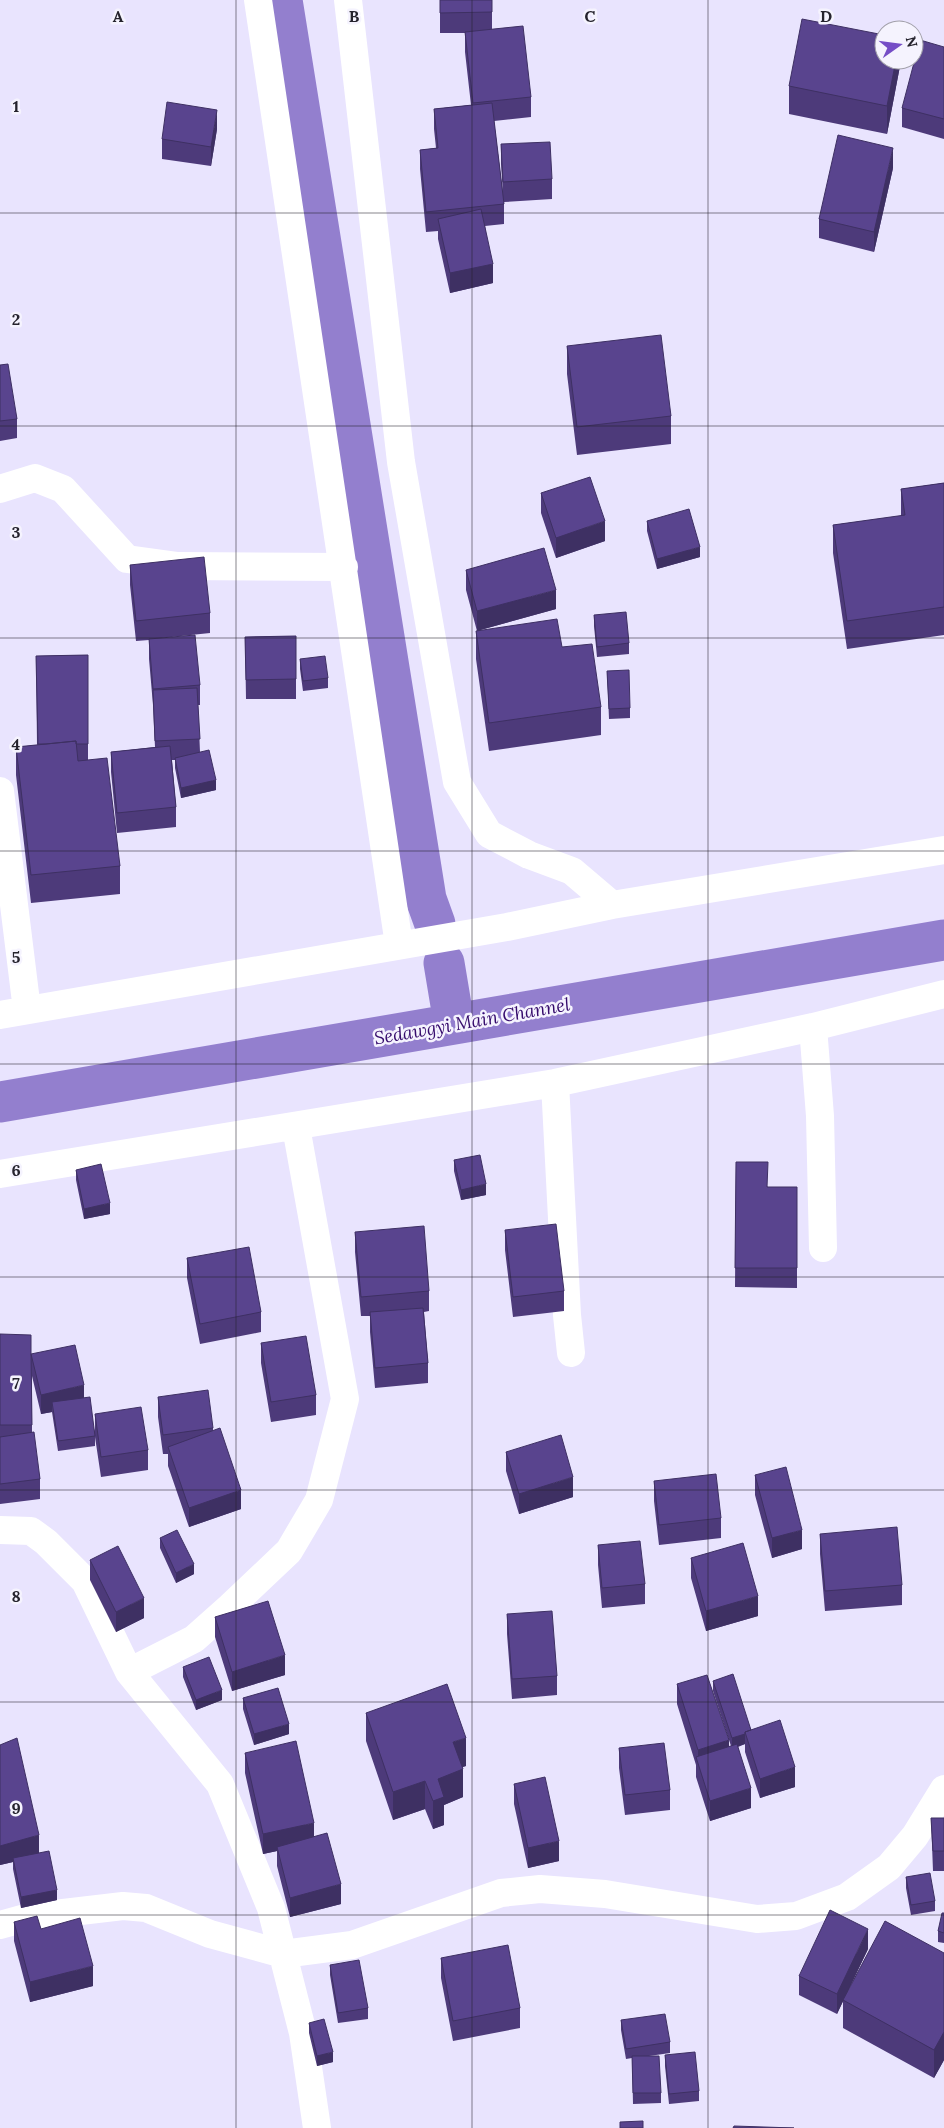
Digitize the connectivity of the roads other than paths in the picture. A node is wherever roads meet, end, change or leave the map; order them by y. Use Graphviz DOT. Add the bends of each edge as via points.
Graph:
graph roads {
  1 [pos="258,0"];
  2 [pos="348,0"];
  3 [pos="0,490"];
  4 [pos="344,567"];
  5 [pos="0,791"];
  6 [pos="944,850"];
  7 [pos="612,905"];
  8 [pos="399,945"];
  9 [pos="944,994"];
  10 [pos="27,1010"];
  11 [pos="0,1015"];
  12 [pos="813,1027"];
  13 [pos="555,1083"];
  14 [pos="296,1127"];
  15 [pos="0,1174"];
  16 [pos="823,1248"];
  17 [pos="571,1353"];
  18 [pos="0,1530"];
  19 [pos="129,1672"];
  20 [pos="944,1789"];
  21 [pos="0,1925"];
  22 [pos="283,1954"];
  23 [pos="317,2128"];
  1 -- 4 [label="street"];
  2 -- 7 [label="street" via="401,462 457,782 489,834 572,872"];
  3 -- 4 [label="street" via="35,478 63,490 126,559 178,566"];
  4 -- 8 [label="street"];
  5 -- 10 [label="street"];
  6 -- 7 [label="street"];
  7 -- 8 [label="street"];
  8 -- 10 [label="street"];
  9 -- 12 [label="street"];
  10 -- 11 [label="street"];
  12 -- 13 [label="street"];
  12 -- 16 [label="street" via="820,1116"];
  13 -- 14 [label="street"];
  13 -- 17 [label="street"];
  14 -- 15 [label="street"];
  14 -- 19 [label="street" via="344,1399 319,1500 289,1550 230,1607 194,1639"];
  18 -- 19 [label="street" via="31,1531 85,1581"];
  19 -- 22 [label="street" via="220,1784 271,1908"];
  20 -- 22 [label="street" via="916,1836 889,1867 847,1897 796,1916 757,1919 605,1894 540,1889 501,1893 352,1945"];
  21 -- 22 [label="street" via="29,1917 123,1906 146,1908 210,1934"];
  22 -- 23 [label="street" via="303,2034"];
}
